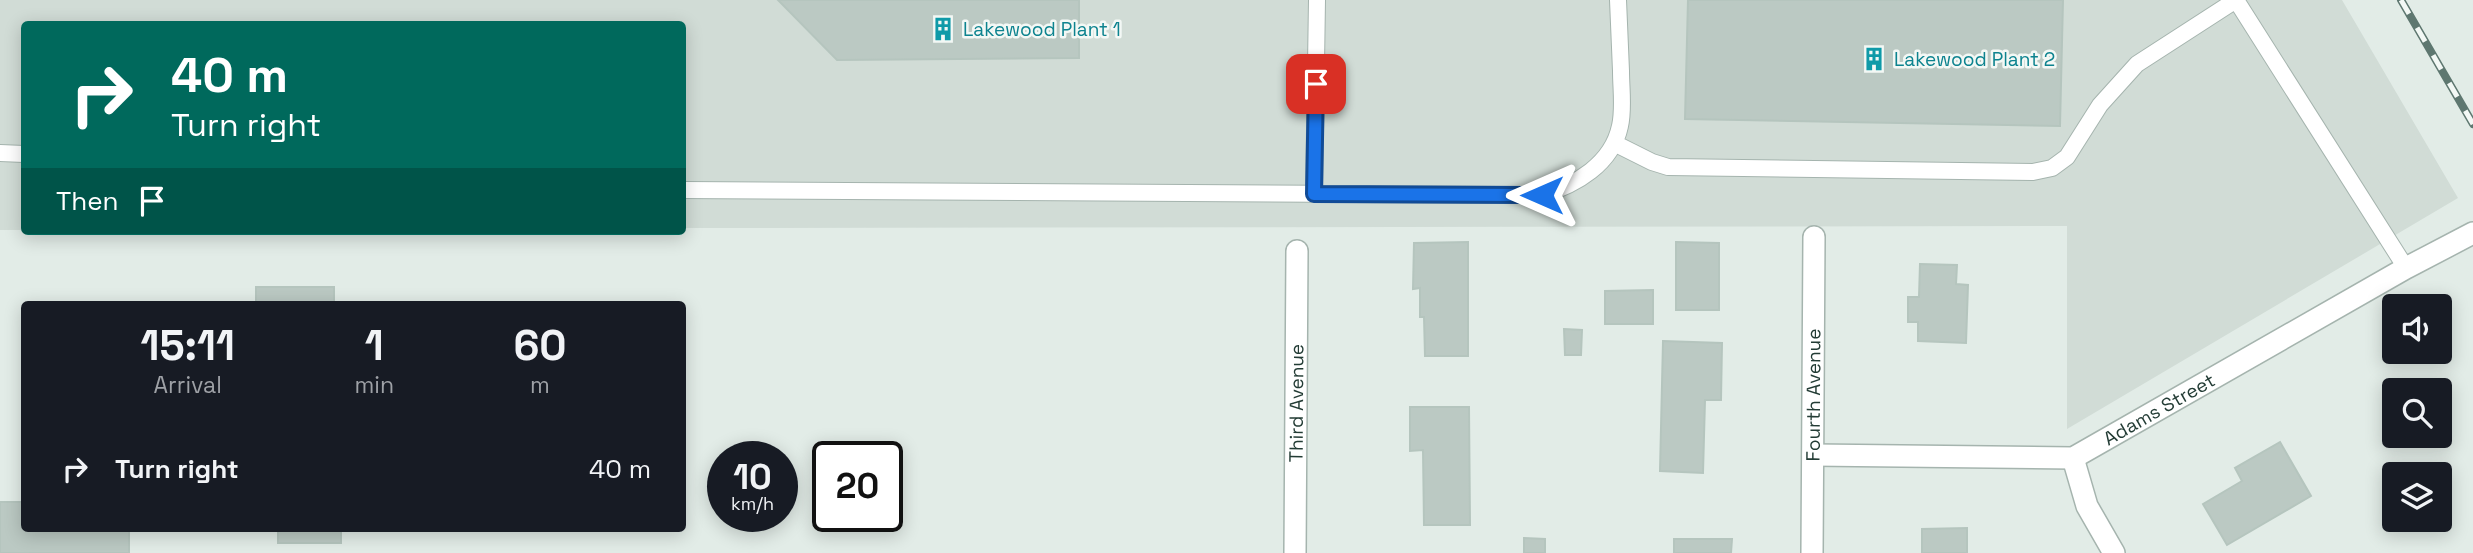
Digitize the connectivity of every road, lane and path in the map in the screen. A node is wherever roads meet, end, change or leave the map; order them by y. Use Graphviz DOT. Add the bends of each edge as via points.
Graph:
graph roads {
  1 [pos="1317,0"];
  2 [pos="1618,0"];
  3 [pos="2236,0"];
  4 [pos="1614,144"];
  5 [pos="0,153"];
  6 [pos="21,154"];
  7 [pos="686,190"];
  8 [pos="1314,194"];
  9 [pos="2473,233"];
  10 [pos="1814,237"];
  11 [pos="1297,251"];
  12 [pos="2406,268"];
  13 [pos="1813,455"];
  14 [pos="2073,458"];
  15 [pos="1295,553"];
  16 [pos="1812,553"];
  17 [pos="2114,553"];
  1 -- 8 [label="lane"];
  2 -- 4 [label="lane" via="1622,106"];
  3 -- 4 [label="lane" via="2137,64 2100,104 2067,157 2052,168 2033,172 1668,167"];
  3 -- 12 [label="lane"];
  4 -- 8 [label="lane" via="1583,178 1542,195"];
  5 -- 6 [label="lane"];
  7 -- 8 [label="lane"];
  9 -- 12 [label="street, Adams Street"];
  10 -- 13 [label="street, Fourth Avenue"];
  11 -- 15 [label="street, Third Avenue"];
  12 -- 14 [label="street, Adams Street"];
  13 -- 14 [label="street"];
  13 -- 16 [label="street, Fourth Avenue"];
  14 -- 17 [label="street" via="2087,506"];
}
